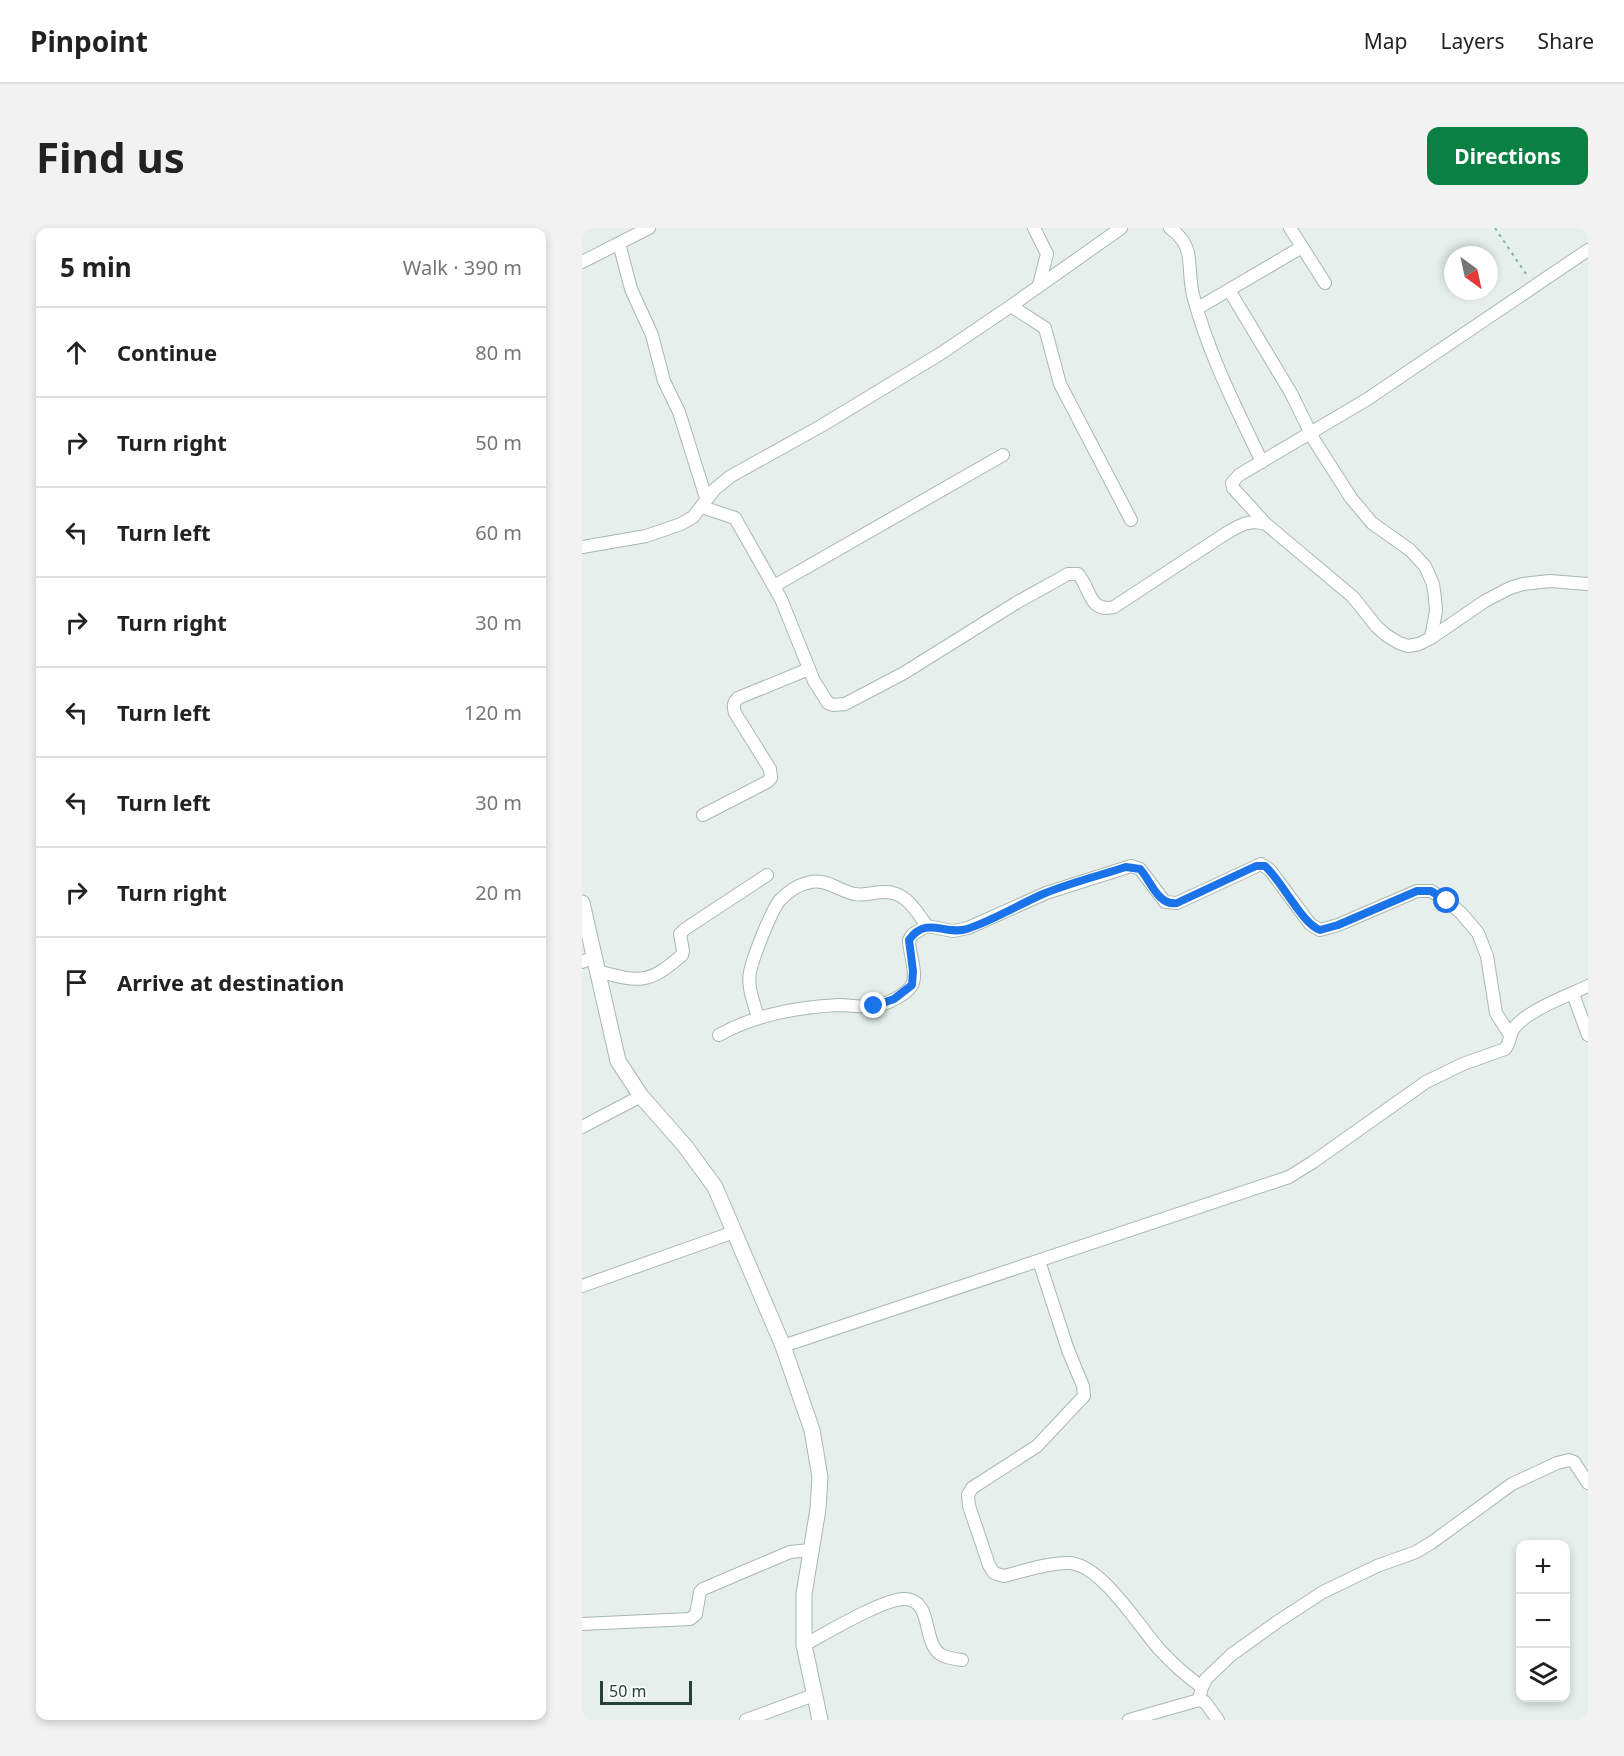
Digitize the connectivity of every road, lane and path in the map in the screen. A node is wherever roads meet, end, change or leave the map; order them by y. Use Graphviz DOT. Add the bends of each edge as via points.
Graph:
graph roads {
  1 [pos="649,228"];
  2 [pos="1034,228"];
  3 [pos="1120,228"];
  4 [pos="1170,228"];
  5 [pos="1290,228"];
  6 [pos="1495,228"];
  7 [pos="619,243"];
  8 [pos="1302,247"];
  9 [pos="1588,250"];
  10 [pos="582,262"];
  11 [pos="1325,283"];
  12 [pos="1039,285"];
  13 [pos="1534,286"];
  14 [pos="1229,290"];
  15 [pos="1011,306"];
  16 [pos="1198,308"];
  17 [pos="1311,434"];
  18 [pos="1003,454"];
  19 [pos="1262,462"];
  20 [pos="704,502"];
  21 [pos="1131,520"];
  22 [pos="1266,524"];
  23 [pos="582,547"];
  24 [pos="1588,584"];
  25 [pos="774,586"];
  26 [pos="1431,638"];
  27 [pos="809,669"];
  28 [pos="703,816"];
  29 [pos="767,875"];
  30 [pos="582,903"];
  31 [pos="927,926"];
  32 [pos="591,963"];
  33 [pos="1588,986"];
  34 [pos="1574,994"];
  35 [pos="758,1017"];
  36 [pos="719,1035"];
  37 [pos="1510,1035"];
  38 [pos="1588,1035"];
  39 [pos="641,1095"];
  40 [pos="582,1127"];
  41 [pos="734,1232"];
  42 [pos="1039,1261"];
  43 [pos="582,1286"];
  44 [pos="783,1346"];
  45 [pos="1586,1476"];
  46 [pos="811,1550"];
  47 [pos="582,1623"];
  48 [pos="804,1645"];
  49 [pos="962,1660"];
  50 [pos="1202,1687"];
  51 [pos="814,1695"];
  52 [pos="1199,1700"];
  53 [pos="746,1720"];
  54 [pos="820,1720"];
  55 [pos="1129,1720"];
  56 [pos="1218,1720"];
  1 -- 7 [label="street"];
  2 -- 12 [label="street" via="1047,254"];
  3 -- 12 [label="street"];
  4 -- 16 [label="street" via="1183,237"];
  5 -- 8 [label="street"];
  6 -- 13 [label="path"];
  7 -- 10 [label="street"];
  7 -- 20 [label="street" via="664,381 679,412"];
  8 -- 11 [label="street"];
  8 -- 14 [label="street"];
  9 -- 13 [label="street"];
  12 -- 15 [label="street"];
  13 -- 17 [label="street"];
  14 -- 16 [label="street"];
  14 -- 17 [label="street"];
  15 -- 20 [label="street" via="910,372 731,476"];
  15 -- 21 [label="street" via="1045,328 1060,384"];
  16 -- 19 [label="street" via="1225,385"];
  17 -- 19 [label="street"];
  17 -- 26 [label="street" via="1351,498 1372,523 1425,566 1435,598"];
  18 -- 25 [label="street"];
  19 -- 22 [label="street" via="1232,483"];
  20 -- 23 [label="street" via="693,517 661,531"];
  20 -- 25 [label="street" via="735,518"];
  22 -- 26 [label="street" via="1342,587 1376,626 1399,644 1415,646"];
  22 -- 27 [label="street" via="1256,521 1239,526 1114,607 1098,607 1078,574 1068,574 904,674 845,704 828,703"];
  24 -- 26 [label="street" via="1550,581 1509,588"];
  25 -- 27 [label="street"];
  27 -- 28 [label="street" via="734,701 735,713 770,769 771,778"];
  29 -- 32 [label="street" via="685,929 680,934 682,955 659,973 629,980"];
  30 -- 32 [label="street"];
  31 -- 35 [label="street" via="909,940 913,980 907,991 894,999 874,1006 811,1007"];
  31 -- 35 [label="street" via="902,895 855,894 821,881 807,882 779,902 750,972 749,985"];
  31 -- 37 [label="street" via="952,931 968,928 1046,893 1131,866 1140,869 1161,899 1170,904 1256,866 1265,866 1310,924 1320,930 1424,889 1461,912 1478,933 1487,956 1496,1013"];
  32 -- 39 [label="street" via="618,1061"];
  33 -- 34 [label="street"];
  34 -- 37 [label="street" via="1522,1021"];
  34 -- 38 [label="street"];
  35 -- 36 [label="street"];
  37 -- 42 [label="street" via="1505,1049 1426,1082 1300,1172"];
  39 -- 40 [label="street"];
  39 -- 41 [label="street" via="715,1187"];
  41 -- 43 [label="street"];
  41 -- 44 [label="street"];
  42 -- 44 [label="street"];
  42 -- 50 [label="street" via="1084,1396 1037,1446 972,1488 969,1506 988,1565 994,1573 1004,1575 1068,1563 1084,1568 1101,1578 1159,1648"];
  44 -- 46 [label="street" via="816,1447 820,1477"];
  45 -- 50 [label="street" via="1574,1462 1564,1460 1518,1481 1416,1552 1323,1592 1231,1655"];
  46 -- 47 [label="street" via="790,1552 703,1589 696,1614 690,1619"];
  46 -- 48 [label="street" via="804,1594"];
  48 -- 49 [label="street" via="870,1610 903,1598 914,1600 922,1609 938,1653"];
  48 -- 51 [label="street"];
  50 -- 52 [label="street"];
  51 -- 53 [label="street"];
  51 -- 54 [label="street"];
  52 -- 55 [label="street"];
  52 -- 56 [label="street"];
}
